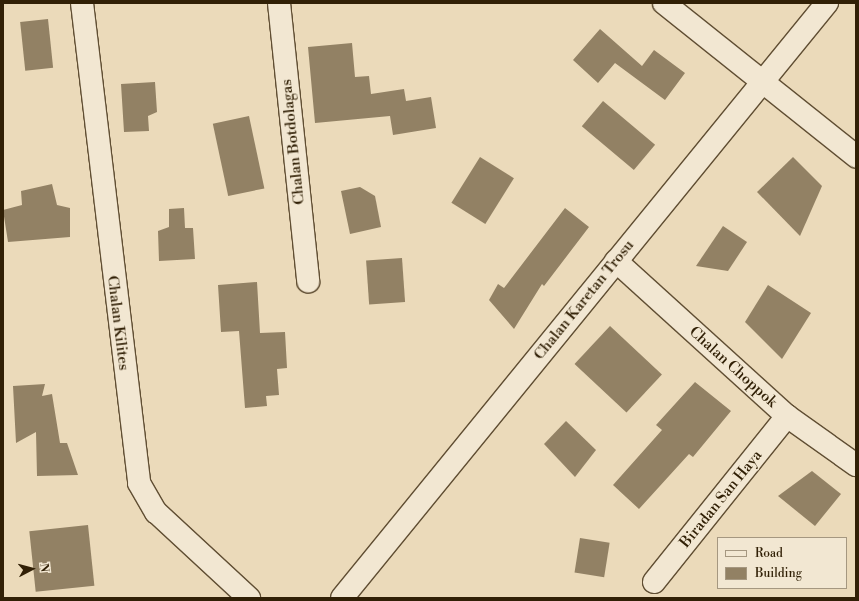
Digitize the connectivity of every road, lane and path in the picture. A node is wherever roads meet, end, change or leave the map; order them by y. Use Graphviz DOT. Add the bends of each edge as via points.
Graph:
graph roads {
  1 [pos="82,3"];
  2 [pos="279,3"];
  3 [pos="664,3"];
  4 [pos="827,3"];
  5 [pos="763,80"];
  6 [pos="856,156"];
  7 [pos="616,261"];
  8 [pos="308,280"];
  9 [pos="788,416"];
  10 [pos="856,466"];
  11 [pos="654,582"];
  12 [pos="249,598"];
  13 [pos="342,598"];
  1 -- 12 [label="street, Chalan Kilites" via="139,483 156,512"];
  2 -- 8 [label="street, Chalan Botdolagas"];
  3 -- 5 [label="street"];
  4 -- 5 [label="street, Chalan Karetan Trosu"];
  5 -- 6 [label="street"];
  5 -- 7 [label="street, Chalan Karetan Trosu"];
  7 -- 9 [label="street, Chalan Choppok"];
  7 -- 13 [label="street, Chalan Karetan Trosu"];
  9 -- 10 [label="street, Chalan Choppok"];
  9 -- 11 [label="street, Biradan San Haya"];
}
